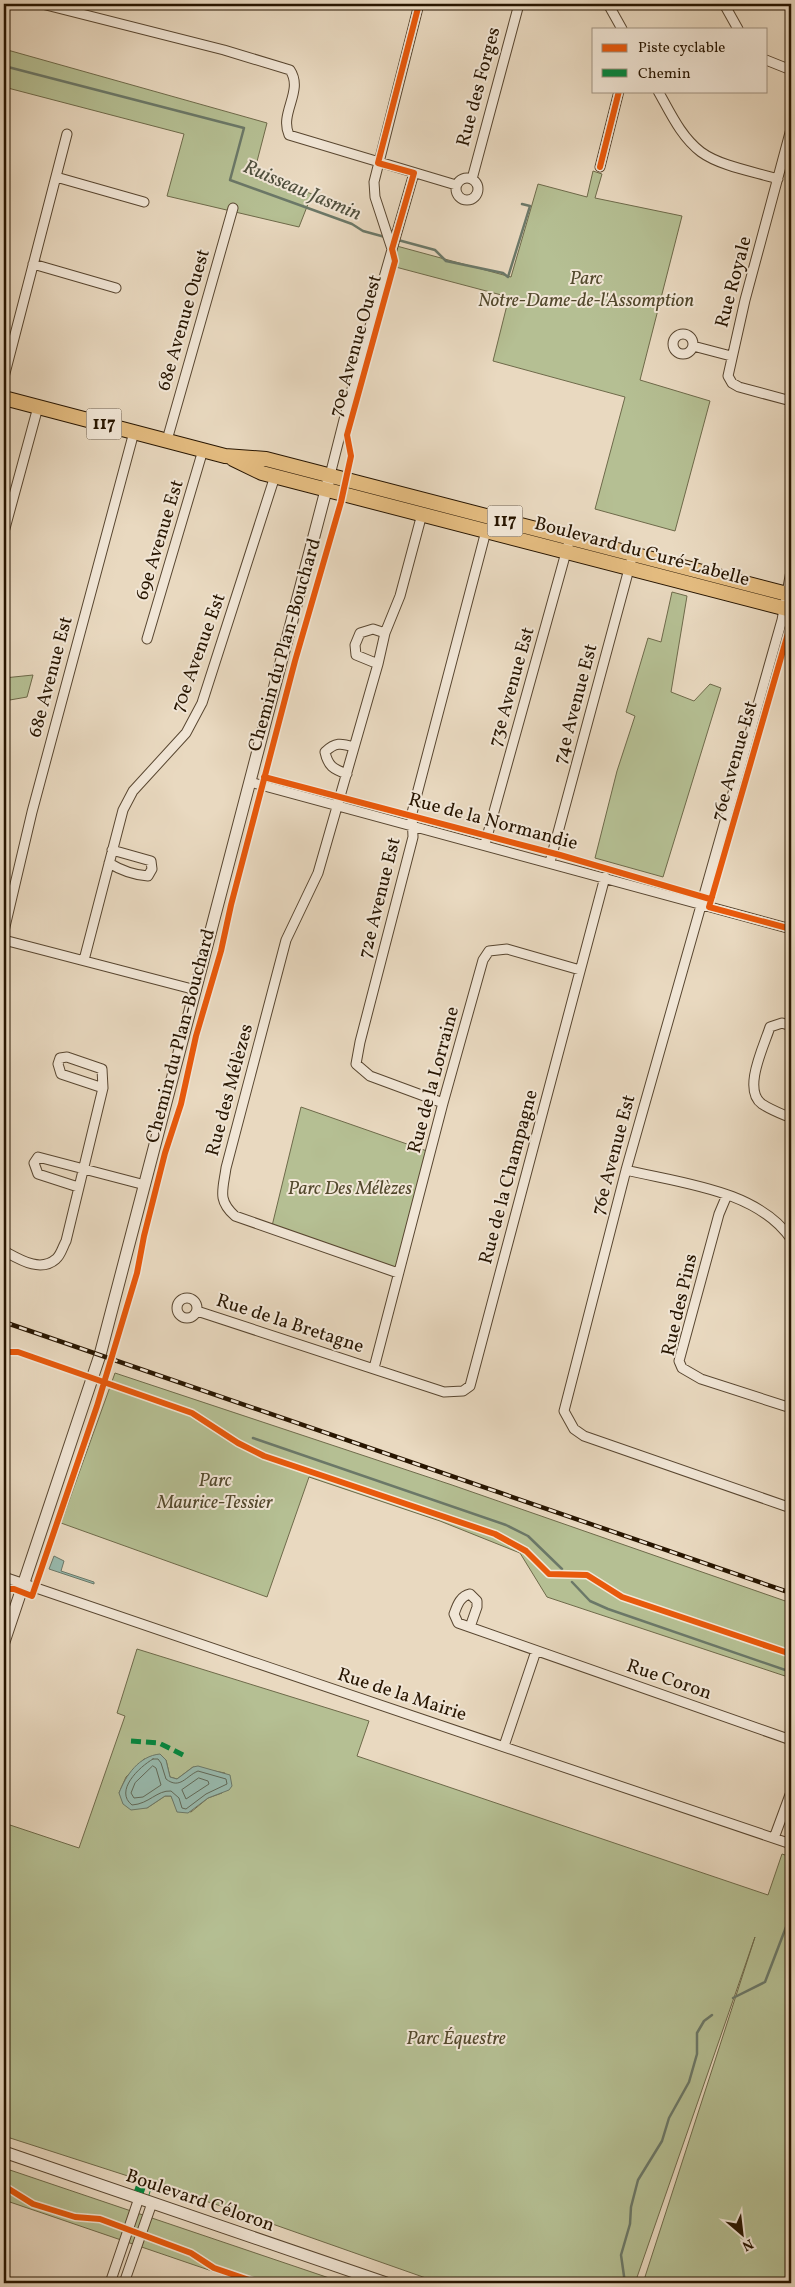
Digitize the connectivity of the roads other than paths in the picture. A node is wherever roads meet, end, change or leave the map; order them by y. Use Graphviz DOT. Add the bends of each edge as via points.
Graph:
graph roads {
  1 [pos="42,4"];
  2 [pos="419,4"];
  3 [pos="519,4"];
  4 [pos="608,4"];
  5 [pos="724,4"];
  6 [pos="621,28"];
  7 [pos="737,28"];
  8 [pos="768,61"];
  9 [pos="791,70"];
  10 [pos="619,92"];
  11 [pos="659,92"];
  12 [pos="791,129"];
  13 [pos="67,134"];
  14 [pos="378,163"];
  15 [pos="600,167"];
  16 [pos="414,173"];
  17 [pos="56,177"];
  18 [pos="472,179"];
  19 [pos="778,179"];
  20 [pos="456,185"];
  21 [pos="144,202"];
  22 [pos="233,208"];
  23 [pos="392,249"];
  24 [pos="33,264"];
  25 [pos="116,288"];
  26 [pos="693,346"];
  27 [pos="731,356"];
  28 [pos="4,377"];
  29 [pos="4,398"];
  30 [pos="791,401"];
  31 [pos="38,407"];
  32 [pos="134,432"];
  33 [pos="167,440"];
  34 [pos="204,450"];
  35 [pos="225,456"];
  36 [pos="330,475"];
  37 [pos="275,476"];
  38 [pos="326,490"];
  39 [pos="422,514"];
  40 [pos="486,531"];
  41 [pos="4,532"];
  42 [pos="570,538"];
  43 [pos="566,552"];
  44 [pos="634,554"];
  45 [pos="630,568"];
  46 [pos="791,570"];
  47 [pos="789,594"];
  48 [pos="788,609"];
  49 [pos="385,633"];
  50 [pos="146,639"];
  51 [pos="378,664"];
  52 [pos="354,747"];
  53 [pos="347,774"];
  54 [pos="250,782"];
  55 [pos="338,806"];
  56 [pos="412,825"];
  57 [pos="485,844"];
  58 [pos="112,850"];
  59 [pos="550,862"];
  60 [pos="109,863"];
  61 [pos="605,877"];
  62 [pos="700,904"];
  63 [pos="791,929"];
  64 [pos="4,931"];
  65 [pos="4,940"];
  66 [pos="84,960"];
  67 [pos="580,970"];
  68 [pos="196,990"];
  69 [pos="791,1026"];
  70 [pos="103,1088"];
  71 [pos="443,1103"];
  72 [pos="791,1118"];
  73 [pos="84,1170"];
  74 [pos="626,1170"];
  75 [pos="145,1185"];
  76 [pos="78,1187"];
  77 [pos="727,1195"];
  78 [pos="791,1239"];
  79 [pos="4,1251"];
  80 [pos="398,1273"];
  81 [pos="197,1311"];
  82 [pos="374,1368"];
  83 [pos="791,1408"];
  84 [pos="791,1508"];
  85 [pos="4,1577"];
  86 [pos="24,1584"];
  87 [pos="470,1627"];
  88 [pos="4,1642"];
  89 [pos="536,1651"];
  90 [pos="791,1740"];
  91 [pos="504,1746"];
  92 [pos="791,1792"];
  93 [pos="774,1838"];
  94 [pos="791,1844"];
  95 [pos="4,2152"];
  96 [pos="139,2198"];
  97 [pos="152,2203"];
  98 [pos="110,2283"];
  99 [pos="124,2283"];
  100 [pos="386,2283"];
  1 -- 14 [label="street" via="290,70 296,83 285,127 289,135"];
  2 -- 14 [label="street"];
  3 -- 18 [label="street, Rue des Forges"];
  4 -- 6 [label="street"];
  5 -- 7 [label="street"];
  8 -- 9 [label="street"];
  10 -- 15 [label="street"];
  11 -- 19 [label="street" via="689,140 701,152 714,160"];
  12 -- 19 [label="street, Rue Royale"];
  13 -- 17 [label="street"];
  14 -- 16 [label="street"];
  14 -- 23 [label="street" via="375,198"];
  16 -- 20 [label="street"];
  16 -- 23 [label="street, 70e Avenue Ouest"];
  17 -- 21 [label="street"];
  17 -- 24 [label="street"];
  18 -- 20 [label="street" via="464,178"];
  18 -- 20 [label="street" via="478,190 473,199 458,197"];
  19 -- 27 [label="street, Rue Royale"];
  22 -- 33 [label="street, 68e Avenue Ouest"];
  23 -- 36 [label="street, 70e Avenue Ouest"];
  24 -- 25 [label="street"];
  24 -- 28 [label="street"];
  26 -- 27 [label="street"];
  27 -- 30 [label="street, Rue Royale" via="728,376 732,383"];
  29 -- 31 [label="main road, Boulevard du Curé-Labelle / 117"];
  31 -- 32 [label="main road, Boulevard du Curé-Labelle / 117"];
  31 -- 41 [label="street"];
  32 -- 33 [label="main road, Boulevard du Curé-Labelle / 117"];
  32 -- 64 [label="street, 68e Avenue Est" via="32,812"];
  33 -- 34 [label="main road, Boulevard du Curé-Labelle / 117"];
  34 -- 35 [label="main road, Boulevard du Curé-Labelle / 117"];
  34 -- 50 [label="street, 69e Avenue Est"];
  35 -- 36 [label="main road, Boulevard du Curé-Labelle / 117" via="266,459"];
  35 -- 37 [label="main road, Boulevard du Curé-Labelle / 117"];
  36 -- 38 [label="street, Chemin du Plan-Bouchard"];
  36 -- 42 [label="main road, Boulevard du Curé-Labelle / 117"];
  37 -- 38 [label="main road, Boulevard du Curé-Labelle / 117"];
  37 -- 58 [label="street, 70e Avenue Est" via="202,703 186,733 134,791 123,810"];
  38 -- 39 [label="main road, Boulevard du Curé-Labelle / 117"];
  38 -- 54 [label="street, Chemin du Plan-Bouchard"];
  39 -- 40 [label="main road, Boulevard du Curé-Labelle / 117"];
  39 -- 49 [label="street, Rue des Mélèzes" via="400,596"];
  40 -- 43 [label="main road, Boulevard du Curé-Labelle / 117"];
  40 -- 56 [label="street, 72e Avenue Est" via="412,813"];
  42 -- 43 [label="street, 73e Avenue Est"];
  42 -- 44 [label="main road, Boulevard du Curé-Labelle / 117"];
  43 -- 45 [label="main road, Boulevard du Curé-Labelle / 117"];
  43 -- 57 [label="street, 73e Avenue Est"];
  44 -- 45 [label="street, 74e Avenue Est"];
  44 -- 47 [label="main road, Boulevard du Curé-Labelle / 117"];
  45 -- 48 [label="main road, Boulevard du Curé-Labelle / 117"];
  45 -- 59 [label="street, 74e Avenue Est"];
  46 -- 47 [label="street, 76e Avenue Est"];
  47 -- 48 [label="street, 76e Avenue Est"];
  48 -- 62 [label="street, 76e Avenue Est"];
  49 -- 51 [label="street, Rue des Mélèzes"];
  49 -- 51 [label="street" via="373,629 360,633 355,645 356,655"];
  51 -- 52 [label="street, Rue des Mélèzes"];
  52 -- 53 [label="street, Rue des Mélèzes"];
  52 -- 53 [label="street" via="340,743 325,752 326,761 332,769"];
  53 -- 55 [label="street, Rue des Mélèzes"];
  54 -- 55 [label="street, Rue de la Normandie"];
  54 -- 68 [label="street, Chemin du Plan-Bouchard"];
  55 -- 56 [label="street, Rue de la Normandie"];
  55 -- 80 [label="street, Rue des Mélèzes" via="318,873 286,940 226,1168 222,1195 224,1206 235,1216"];
  56 -- 57 [label="street, Rue de la Normandie"];
  56 -- 71 [label="street, 72e Avenue Est" via="413,837 356,1064 370,1076"];
  57 -- 59 [label="street, Rue de la Normandie"];
  58 -- 60 [label="street, 70e Avenue Est"];
  58 -- 60 [label="street" via="151,861 152,869 148,876 140,875 123,872"];
  59 -- 61 [label="street, Rue de la Normandie"];
  60 -- 66 [label="street, 70e Avenue Est"];
  61 -- 62 [label="street, Rue de la Normandie"];
  61 -- 67 [label="street, Rue de la Champagne"];
  62 -- 63 [label="street, Rue de la Normandie"];
  62 -- 74 [label="street, 76e Avenue Est"];
  65 -- 66 [label="street"];
  66 -- 68 [label="street"];
  67 -- 71 [label="street, Rue de la Lorraine" via="507,949 489,951 483,960"];
  67 -- 82 [label="street, Rue de la Champagne" via="470,1386 463,1391 444,1392"];
  68 -- 75 [label="street, Chemin du Plan-Bouchard"];
  69 -- 72 [label="street" via="782,1023 770,1027 752,1086 762,1104"];
  70 -- 70 [label="street" via="102,1069 67,1057 60,1058 61,1074"];
  70 -- 73 [label="street"];
  71 -- 80 [label="street, Rue de la Lorraine"];
  73 -- 75 [label="street"];
  73 -- 76 [label="street"];
  73 -- 76 [label="street" via="38,1157 34,1163 38,1174"];
  74 -- 77 [label="street"];
  74 -- 84 [label="street, 76e Avenue Est" via="564,1410 574,1429 584,1436"];
  75 -- 86 [label="street, Chemin du Plan-Bouchard" via="93,1378"];
  76 -- 79 [label="street" via="66,1241 58,1258 35,1265"];
  77 -- 78 [label="street" via="756,1206 781,1225"];
  77 -- 83 [label="street, Rue des Pins" via="679,1361 682,1368 701,1380"];
  80 -- 82 [label="street, Rue de la Lorraine"];
  81 -- 82 [label="street, Rue de la Bretagne"];
  85 -- 86 [label="street, Rue de la Mairie"];
  86 -- 88 [label="street, Chemin du Plan-Bouchard"];
  86 -- 91 [label="street, Rue de la Mairie"];
  87 -- 89 [label="street, Rue Coron"];
  89 -- 90 [label="street, Rue Coron"];
  89 -- 91 [label="street"];
  91 -- 93 [label="street, Rue de la Mairie"];
  92 -- 93 [label="street"];
  93 -- 94 [label="street, Rue de la Mairie"];
  95 -- 96 [label="street, Boulevard Céloron"];
  96 -- 97 [label="street, Boulevard Céloron"];
  96 -- 98 [label="street"];
  97 -- 99 [label="street"];
  97 -- 100 [label="street, Boulevard Céloron"];
}
